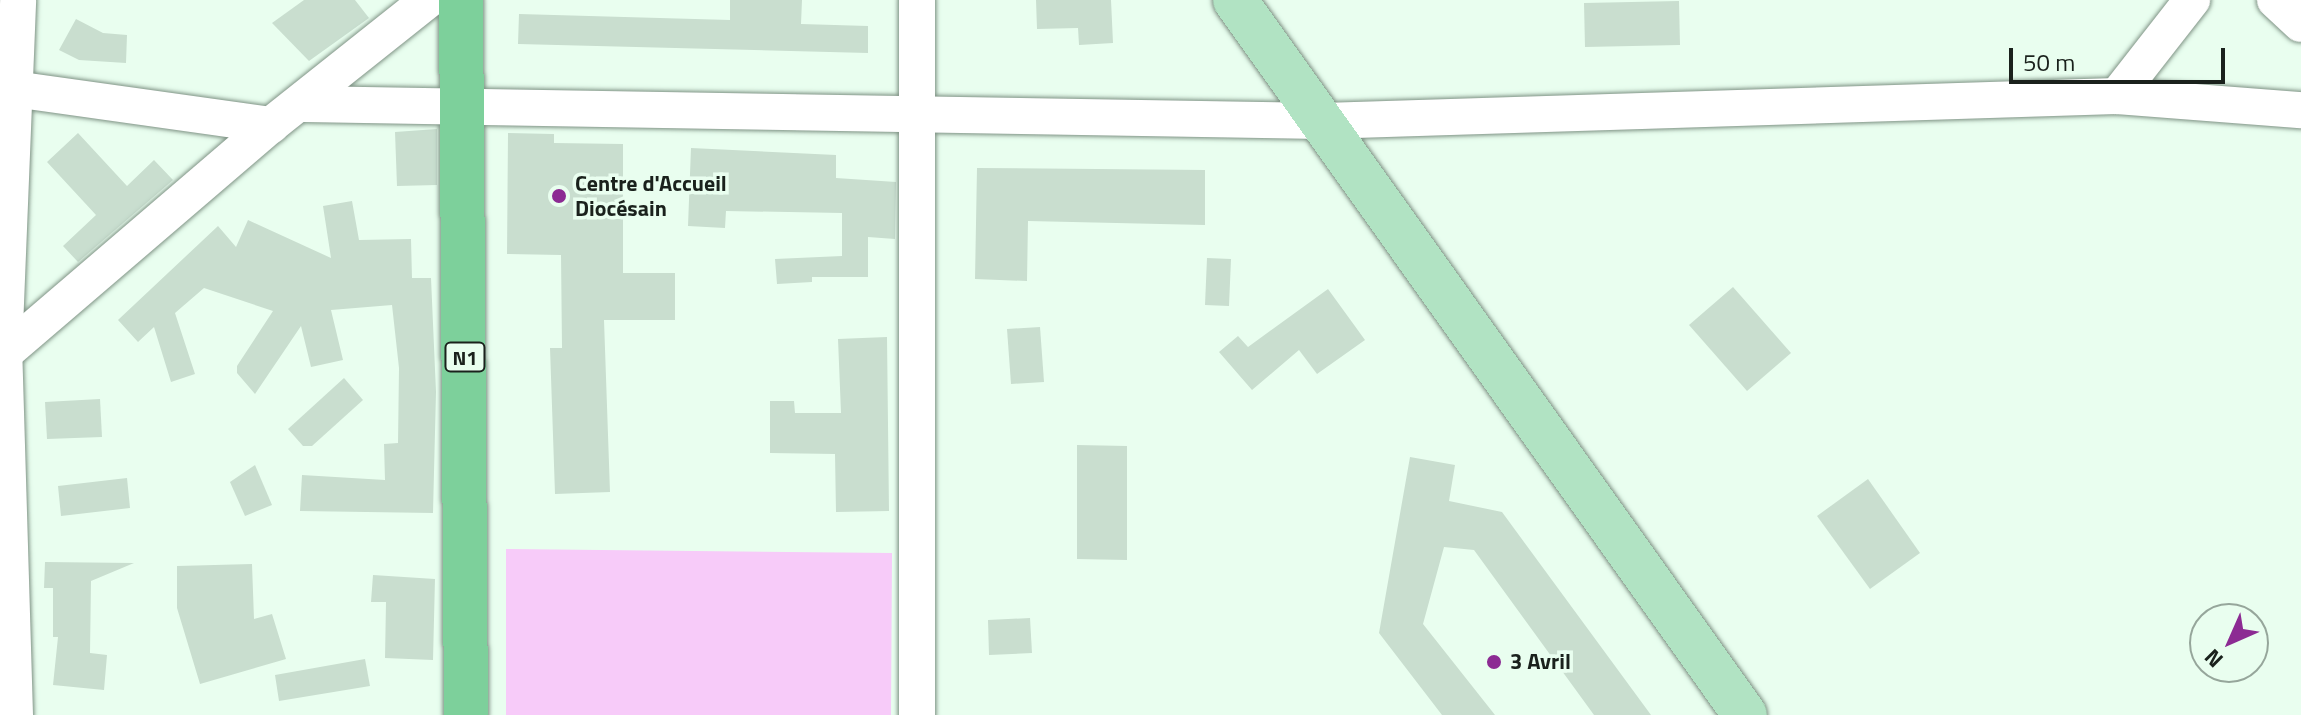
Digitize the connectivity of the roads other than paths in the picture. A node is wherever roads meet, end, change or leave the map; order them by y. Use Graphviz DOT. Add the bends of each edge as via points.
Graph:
graph roads {
  1 [pos="18,0"];
  2 [pos="428,0"];
  3 [pos="461,0"];
  4 [pos="917,0"];
  5 [pos="1235,0"];
  6 [pos="2192,0"];
  7 [pos="2275,0"];
  8 [pos="2301,24"];
  9 [pos="9,86"];
  10 [pos="2117,96"];
  11 [pos="304,104"];
  12 [pos="465,106"];
  13 [pos="2301,110"];
  14 [pos="919,117"];
  15 [pos="1323,121"];
  16 [pos="271,125"];
  17 [pos="2,355"];
  18 [pos="15,715"];
  19 [pos="466,715"];
  20 [pos="917,715"];
  21 [pos="1745,715"];
  1 -- 9 [label="street"];
  2 -- 11 [label="street"];
  3 -- 12 [label="highway, N1"];
  4 -- 14 [label="street"];
  5 -- 15 [label="main road"];
  6 -- 10 [label="street"];
  7 -- 8 [label="street"];
  9 -- 16 [label="street"];
  9 -- 17 [label="street"];
  10 -- 13 [label="street"];
  10 -- 15 [label="street"];
  11 -- 12 [label="street"];
  11 -- 16 [label="street"];
  12 -- 14 [label="street"];
  12 -- 19 [label="highway, N1"];
  14 -- 15 [label="street"];
  14 -- 20 [label="street"];
  15 -- 21 [label="main road"];
  16 -- 17 [label="street"];
  17 -- 18 [label="street"];
}
